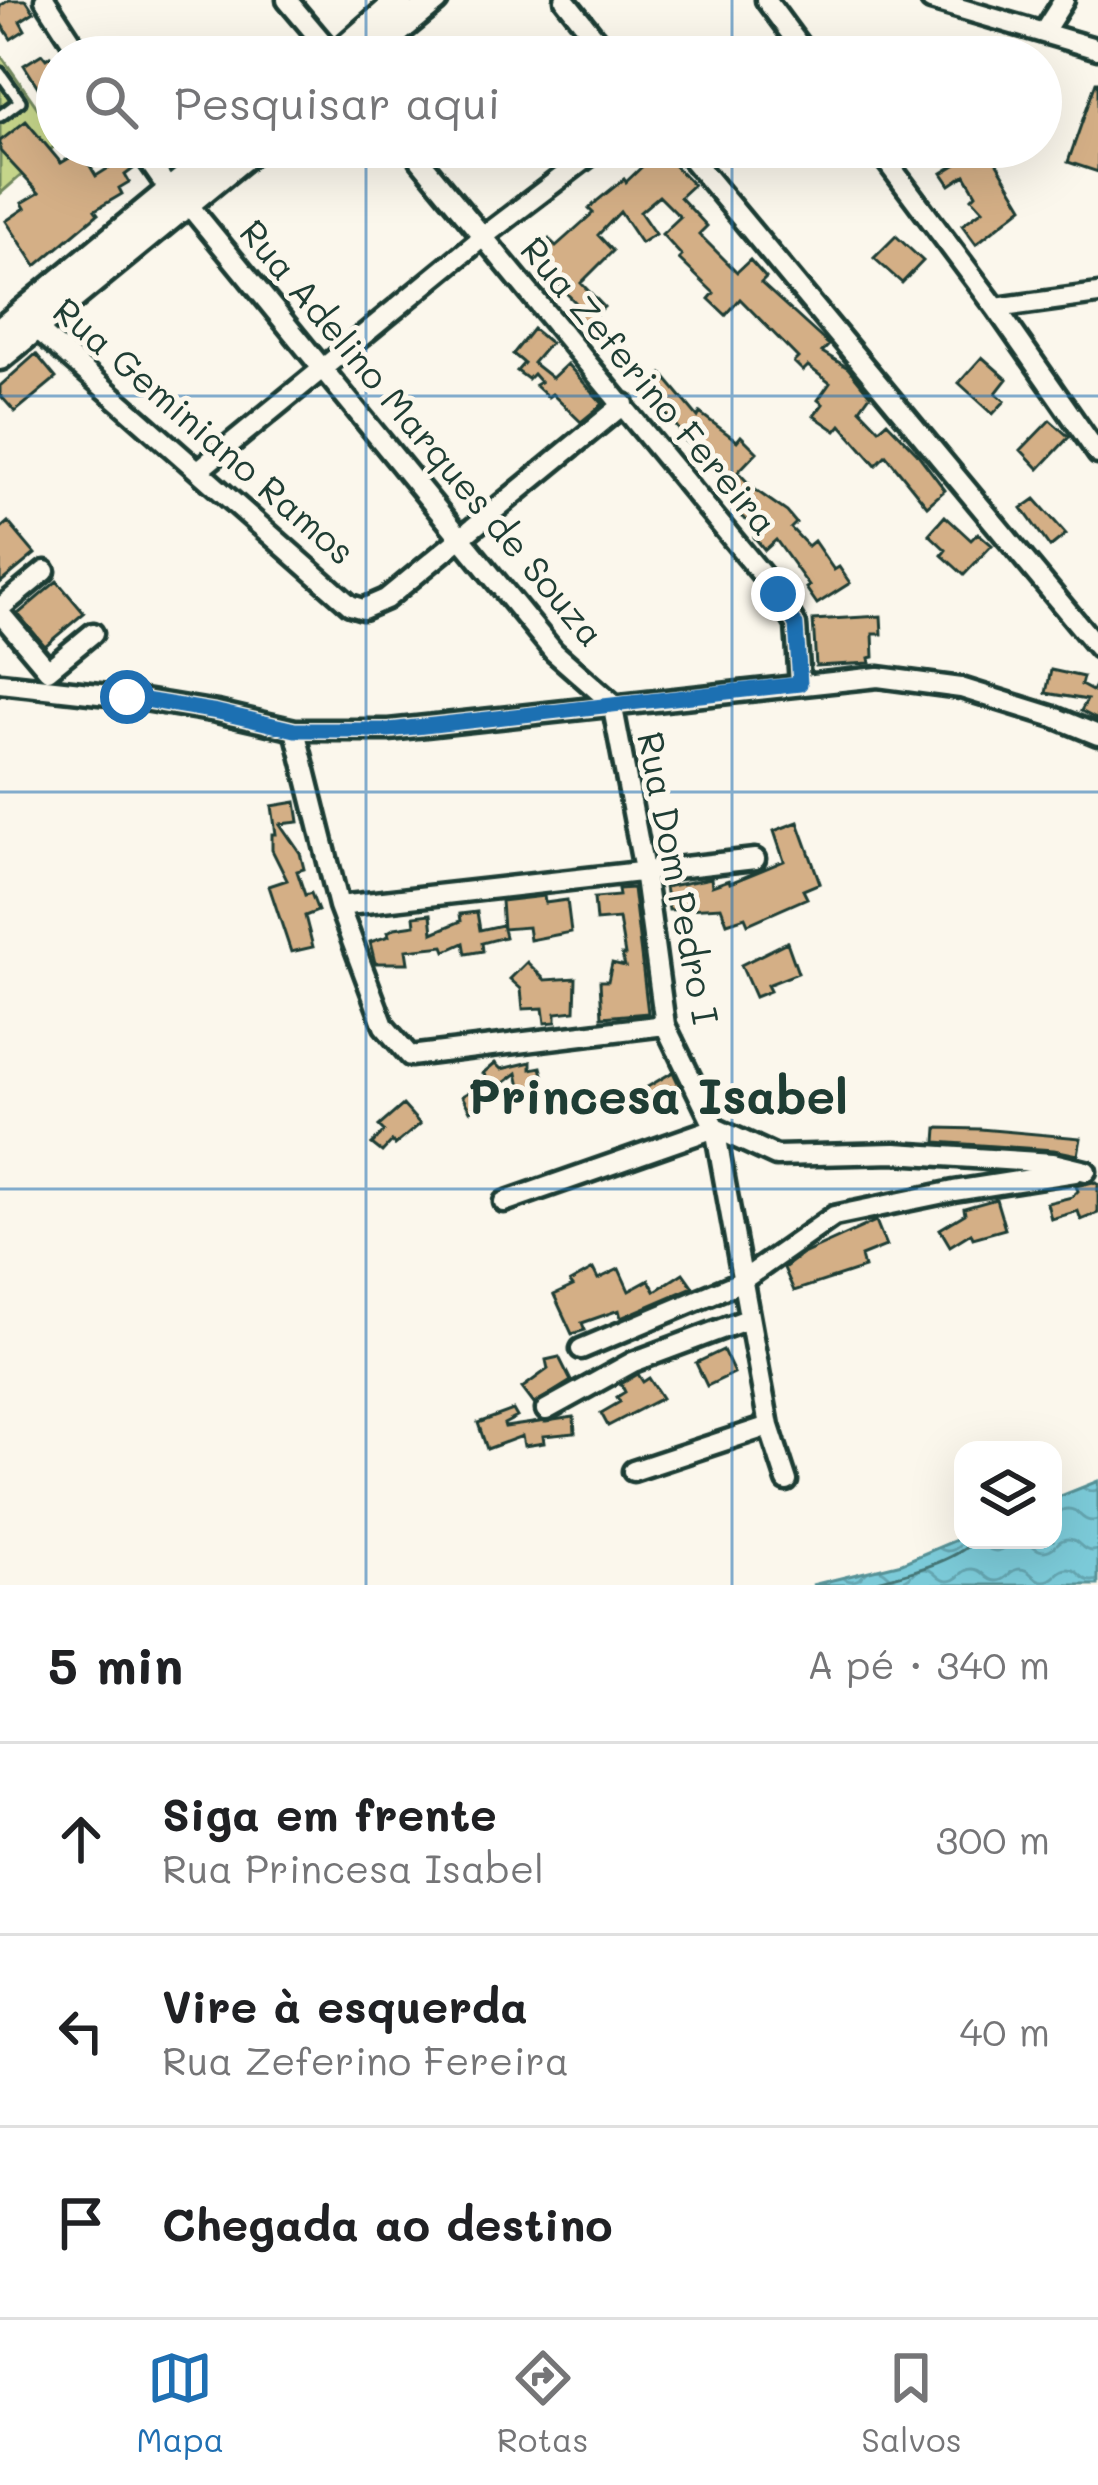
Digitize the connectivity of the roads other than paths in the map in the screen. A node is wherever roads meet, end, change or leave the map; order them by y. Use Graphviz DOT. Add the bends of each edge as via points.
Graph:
graph roads {
  1 [pos="45,0"];
  2 [pos="287,0"];
  3 [pos="400,0"];
  4 [pos="436,0"];
  5 [pos="565,0"];
  6 [pos="766,0"];
  7 [pos="931,0"];
  8 [pos="1064,0"];
  9 [pos="1043,33"];
  10 [pos="68,36"];
  11 [pos="317,36"];
  12 [pos="359,36"];
  13 [pos="392,36"];
  14 [pos="593,36"];
  15 [pos="793,36"];
  16 [pos="1053,36"];
  17 [pos="1062,39"];
  18 [pos="1098,49"];
  19 [pos="0,73"];
  20 [pos="0,116"];
  21 [pos="155,168"];
  22 [pos="204,168"];
  23 [pos="223,168"];
  24 [pos="427,168"];
  25 [pos="574,168"];
  26 [pos="699,168"];
  27 [pos="892,168"];
  28 [pos="178,197"];
  29 [pos="483,237"];
  30 [pos="1098,294"];
  31 [pos="996,308"];
  32 [pos="28,321"];
  33 [pos="0,331"];
  34 [pos="0,357"];
  35 [pos="324,369"];
  36 [pos="624,404"];
  37 [pos="1098,454"];
  38 [pos="200,469"];
  39 [pos="458,538"];
  40 [pos="45,571"];
  41 [pos="0,610"];
  42 [pos="93,633"];
  43 [pos="1098,648"];
  44 [pos="0,683"];
  45 [pos="800,684"];
  46 [pos="612,703"];
  47 [pos="295,730"];
  48 [pos="1098,736"];
  49 [pos="755,859"];
  50 [pos="644,870"];
  51 [pos="339,906"];
  52 [pos="665,1025"];
  53 [pos="716,1128"];
  54 [pos="1092,1170"];
  55 [pos="504,1202"];
  56 [pos="740,1282"];
  57 [pos="748,1319"];
  58 [pos="581,1349"];
  59 [pos="546,1411"];
  60 [pos="769,1426"];
  61 [pos="633,1471"];
  62 [pos="787,1481"];
  1 -- 10 [label="street"];
  2 -- 11 [label="street"];
  3 -- 12 [label="street"];
  4 -- 13 [label="street"];
  5 -- 14 [label="street"];
  6 -- 15 [label="street"];
  7 -- 9 [label="street"];
  8 -- 9 [label="street"];
  9 -- 16 [label="street"];
  17 -- 18 [label="street"];
  19 -- 20 [label="lane" via="20,101"];
  21 -- 28 [label="street, Rua Adelino Marques de Souza"];
  22 -- 28 [label="street"];
  23 -- 28 [label="street"];
  24 -- 29 [label="street, Rua Zeferino Fereira"];
  25 -- 29 [label="street"];
  26 -- 43 [label="street"];
  27 -- 31 [label="street"];
  28 -- 32 [label="street"];
  28 -- 35 [label="street, Rua Adelino Marques de Souza"];
  29 -- 35 [label="street"];
  29 -- 36 [label="street, Rua Zeferino Fereira"];
  30 -- 31 [label="street"];
  31 -- 37 [label="street"];
  32 -- 33 [label="street"];
  32 -- 34 [label="street"];
  32 -- 38 [label="street, Rua Geminiano Ramos"];
  35 -- 38 [label="street"];
  35 -- 39 [label="street, Rua Adelino Marques de Souza"];
  36 -- 39 [label="street"];
  36 -- 45 [label="street, Rua Zeferino Fereira" via="778,594 796,625"];
  38 -- 39 [label="street, Rua Geminiano Ramos" via="363,609"];
  39 -- 46 [label="street, Rua Adelino Marques de Souza" via="554,652"];
  40 -- 41 [label="street"];
  41 -- 42 [label="street" via="48,670"];
  44 -- 47 [label="street"];
  45 -- 46 [label="street"];
  45 -- 48 [label="street" via="878,676 961,688"];
  46 -- 47 [label="street" via="389,730"];
  46 -- 50 [label="street, Rua Dom Pedro I"];
  47 -- 51 [label="street"];
  49 -- 50 [label="street"];
  50 -- 51 [label="street"];
  50 -- 52 [label="street, Rua Dom Pedro I"];
  51 -- 52 [label="street" via="384,1026 410,1056"];
  52 -- 53 [label="street, Rua Dom Pedro I"];
  53 -- 54 [label="street" via="776,1156 895,1153"];
  53 -- 55 [label="street"];
  53 -- 56 [label="street, Rua Dom Pedro I"];
  54 -- 56 [label="street" via="834,1216"];
  56 -- 57 [label="street, Rua Dom Pedro I"];
  56 -- 58 [label="street"];
  57 -- 59 [label="street" via="633,1362"];
  57 -- 60 [label="street, Rua Dom Pedro I"];
  60 -- 61 [label="street"];
  60 -- 62 [label="street, Rua Dom Pedro I"];
}
